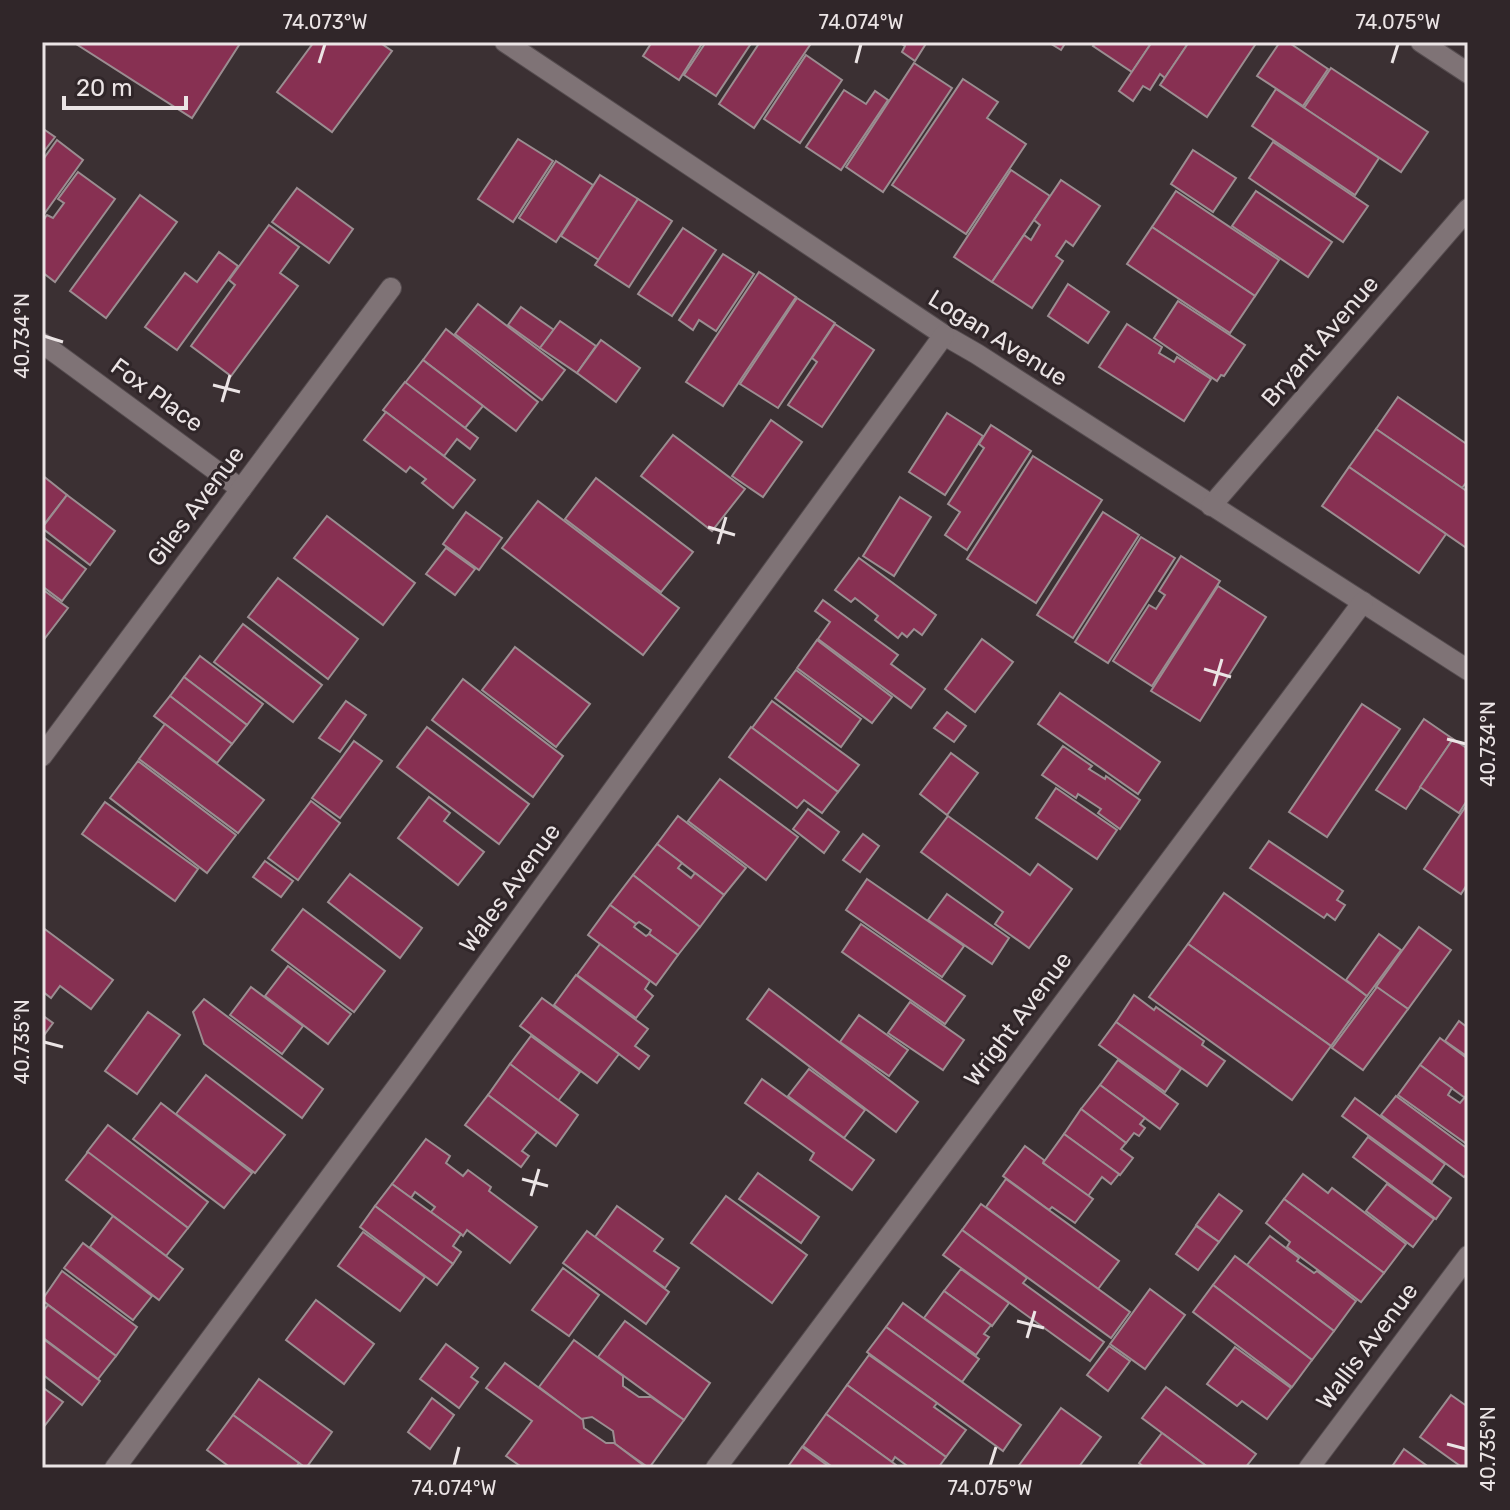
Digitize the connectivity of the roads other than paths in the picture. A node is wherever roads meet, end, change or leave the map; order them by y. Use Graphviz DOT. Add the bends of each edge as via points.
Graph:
graph roads {
  1 [pos="505,42"];
  2 [pos="1421,42"];
  3 [pos="1468,73"];
  4 [pos="1468,209"];
  5 [pos="391,288"];
  6 [pos="944,335"];
  7 [pos="42,343"];
  8 [pos="241,489"];
  9 [pos="1211,506"];
  10 [pos="1363,602"];
  11 [pos="1468,670"];
  12 [pos="42,756"];
  13 [pos="1468,1256"];
  14 [pos="115,1468"];
  15 [pos="716,1468"];
  16 [pos="1309,1468"];
  1 -- 6 [label="street, Logan Avenue"];
  2 -- 3 [label="street"];
  4 -- 9 [label="street, Bryant Avenue"];
  5 -- 8 [label="street, Giles Avenue"];
  6 -- 9 [label="street, Logan Avenue"];
  6 -- 14 [label="street, Wales Avenue"];
  7 -- 8 [label="street, Fox Place"];
  8 -- 12 [label="street, Giles Avenue"];
  9 -- 10 [label="street, Logan Avenue"];
  10 -- 11 [label="street, Logan Avenue"];
  10 -- 15 [label="street, Wright Avenue"];
  13 -- 16 [label="street, Wallis Avenue"];
}
